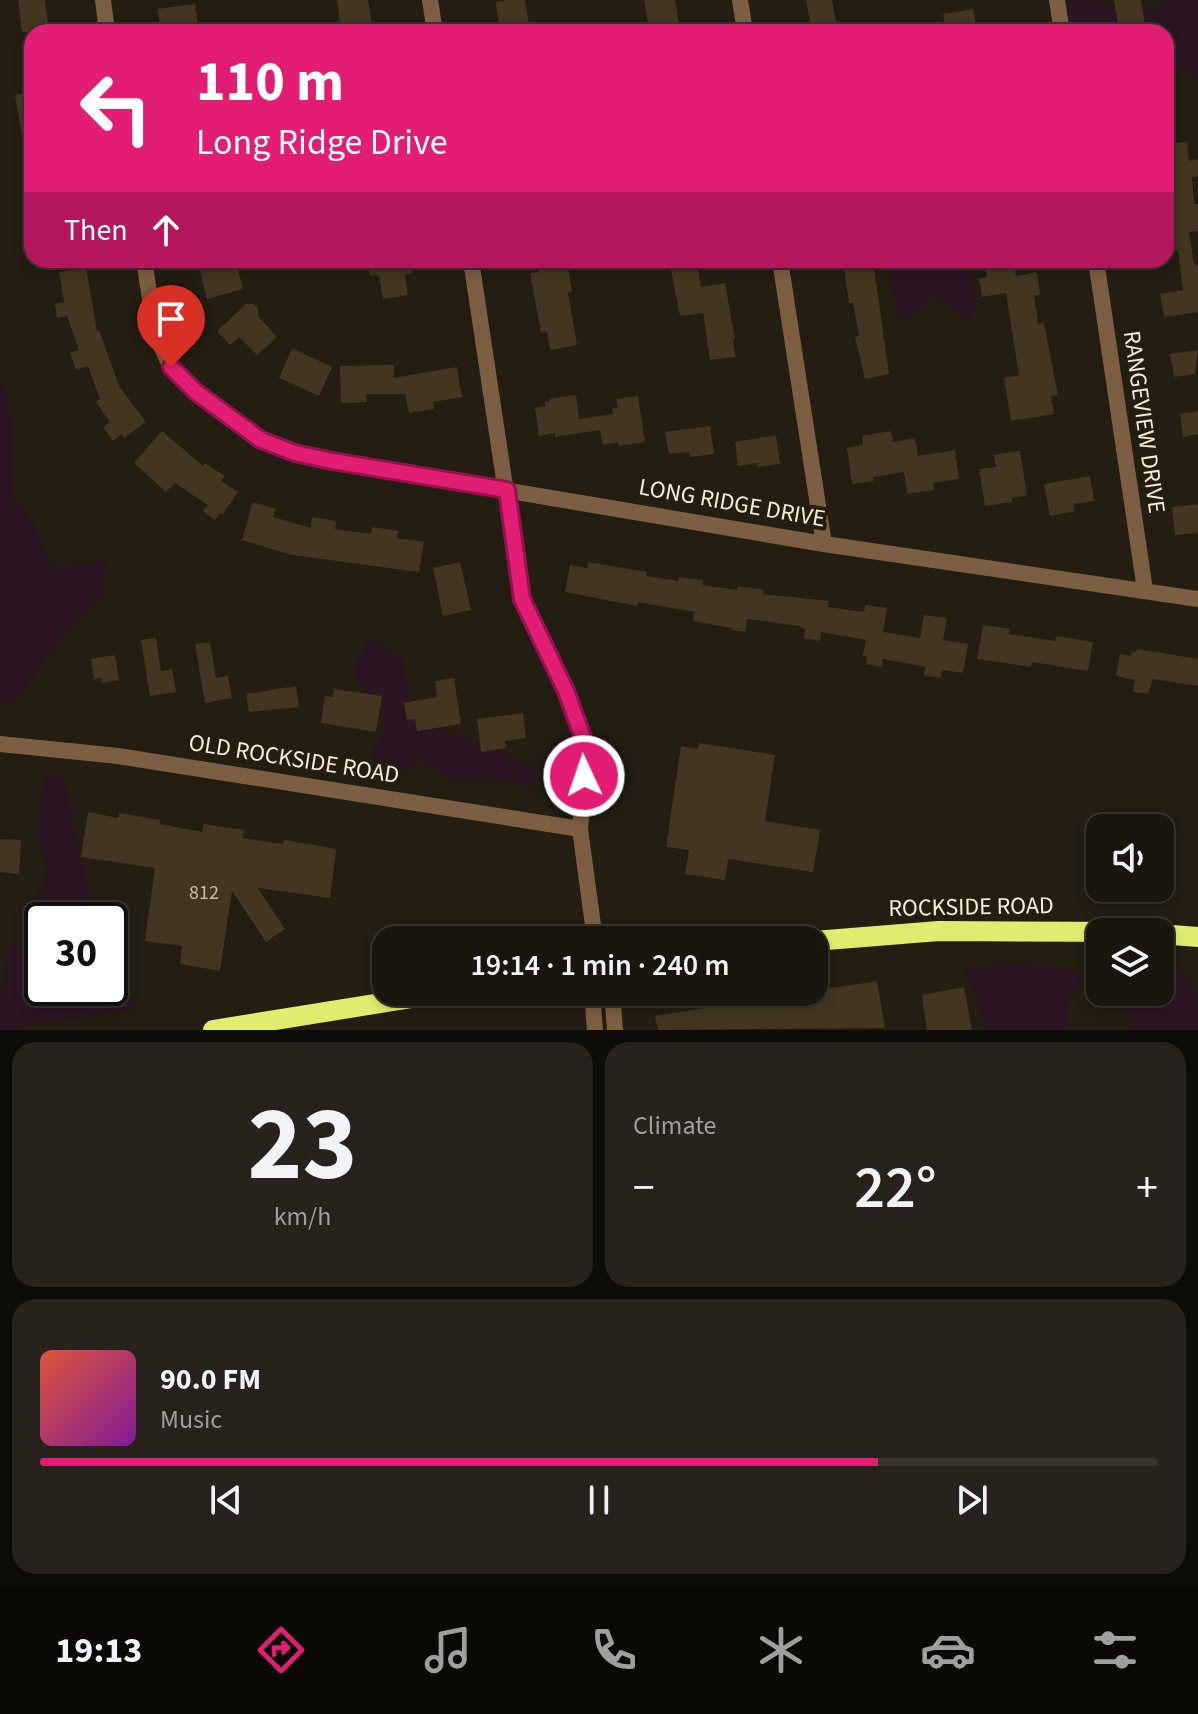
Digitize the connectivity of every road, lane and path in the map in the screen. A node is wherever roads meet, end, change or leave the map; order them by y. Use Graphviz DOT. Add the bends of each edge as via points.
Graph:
graph roads {
  1 [pos="103,0"];
  2 [pos="430,0"];
  3 [pos="740,0"];
  4 [pos="1057,0"];
  5 [pos="106,24"];
  6 [pos="434,24"];
  7 [pos="744,24"];
  8 [pos="1061,24"];
  9 [pos="145,268"];
  10 [pos="472,268"];
  11 [pos="781,268"];
  12 [pos="1097,268"];
  13 [pos="507,490"];
  14 [pos="824,544"];
  15 [pos="1145,590"];
  16 [pos="1198,599"];
  17 [pos="0,744"];
  18 [pos="580,829"];
  19 [pos="593,926"];
  20 [pos="1086,932"];
  21 [pos="1174,935"];
  22 [pos="1198,937"];
  23 [pos="828,940"];
  24 [pos="372,1004"];
  25 [pos="593,1006"];
  26 [pos="613,1006"];
  27 [pos="213,1030"];
  28 [pos="595,1030"];
  29 [pos="615,1030"];
  1 -- 5 [label="street"];
  2 -- 6 [label="street"];
  3 -- 7 [label="street"];
  4 -- 8 [label="street"];
  9 -- 13 [label="street, LONG RIDGE DRIVE" via="155,327 171,367 261,440 332,461"];
  10 -- 13 [label="street"];
  11 -- 14 [label="street"];
  12 -- 15 [label="street, RANGEVIEW DRIVE"];
  13 -- 14 [label="street, LONG RIDGE DRIVE"];
  13 -- 18 [label="street" via="522,599 587,749"];
  14 -- 15 [label="street, LONG RIDGE DRIVE"];
  15 -- 16 [label="street, LONG RIDGE DRIVE"];
  17 -- 18 [label="street, OLD ROCKSIDE ROAD" via="118,756"];
  18 -- 19 [label="street"];
  20 -- 23 [label="main road, ROCKSIDE ROAD" via="939,931"];
  21 -- 22 [label="main road"];
  24 -- 27 [label="main road"];
  25 -- 28 [label="street"];
  26 -- 29 [label="street"];
}
